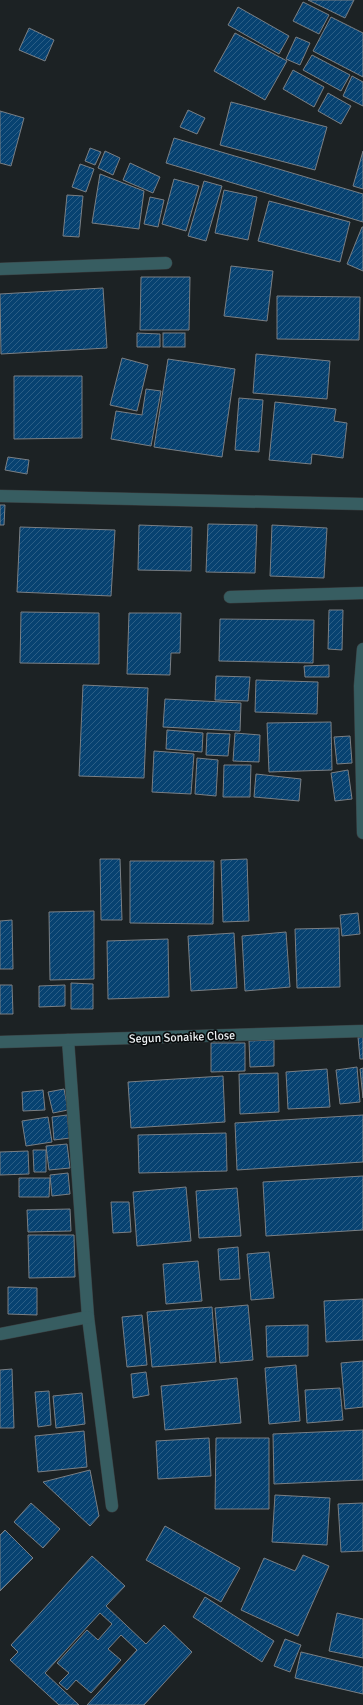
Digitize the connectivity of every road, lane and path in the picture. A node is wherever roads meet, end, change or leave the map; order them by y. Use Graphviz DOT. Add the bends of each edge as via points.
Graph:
graph roads {
  1 [pos="166,263"];
  2 [pos="0,269"];
  3 [pos="0,496"];
  4 [pos="363,504"];
  5 [pos="363,593"];
  6 [pos="230,597"];
  7 [pos="363,649"];
  8 [pos="363,833"];
  9 [pos="363,1031"];
  10 [pos="68,1040"];
  11 [pos="0,1042"];
  12 [pos="88,1318"];
  13 [pos="0,1334"];
  14 [pos="112,1506"];
  1 -- 2 [label="street"];
  3 -- 4 [label="street"];
  5 -- 6 [label="street"];
  7 -- 8 [label="street" via="360,686"];
  9 -- 10 [label="street, Segun Sonaike Close"];
  10 -- 11 [label="street, Segun Sonaike Close"];
  10 -- 12 [label="street"];
  12 -- 13 [label="street"];
  12 -- 14 [label="street"];
}
